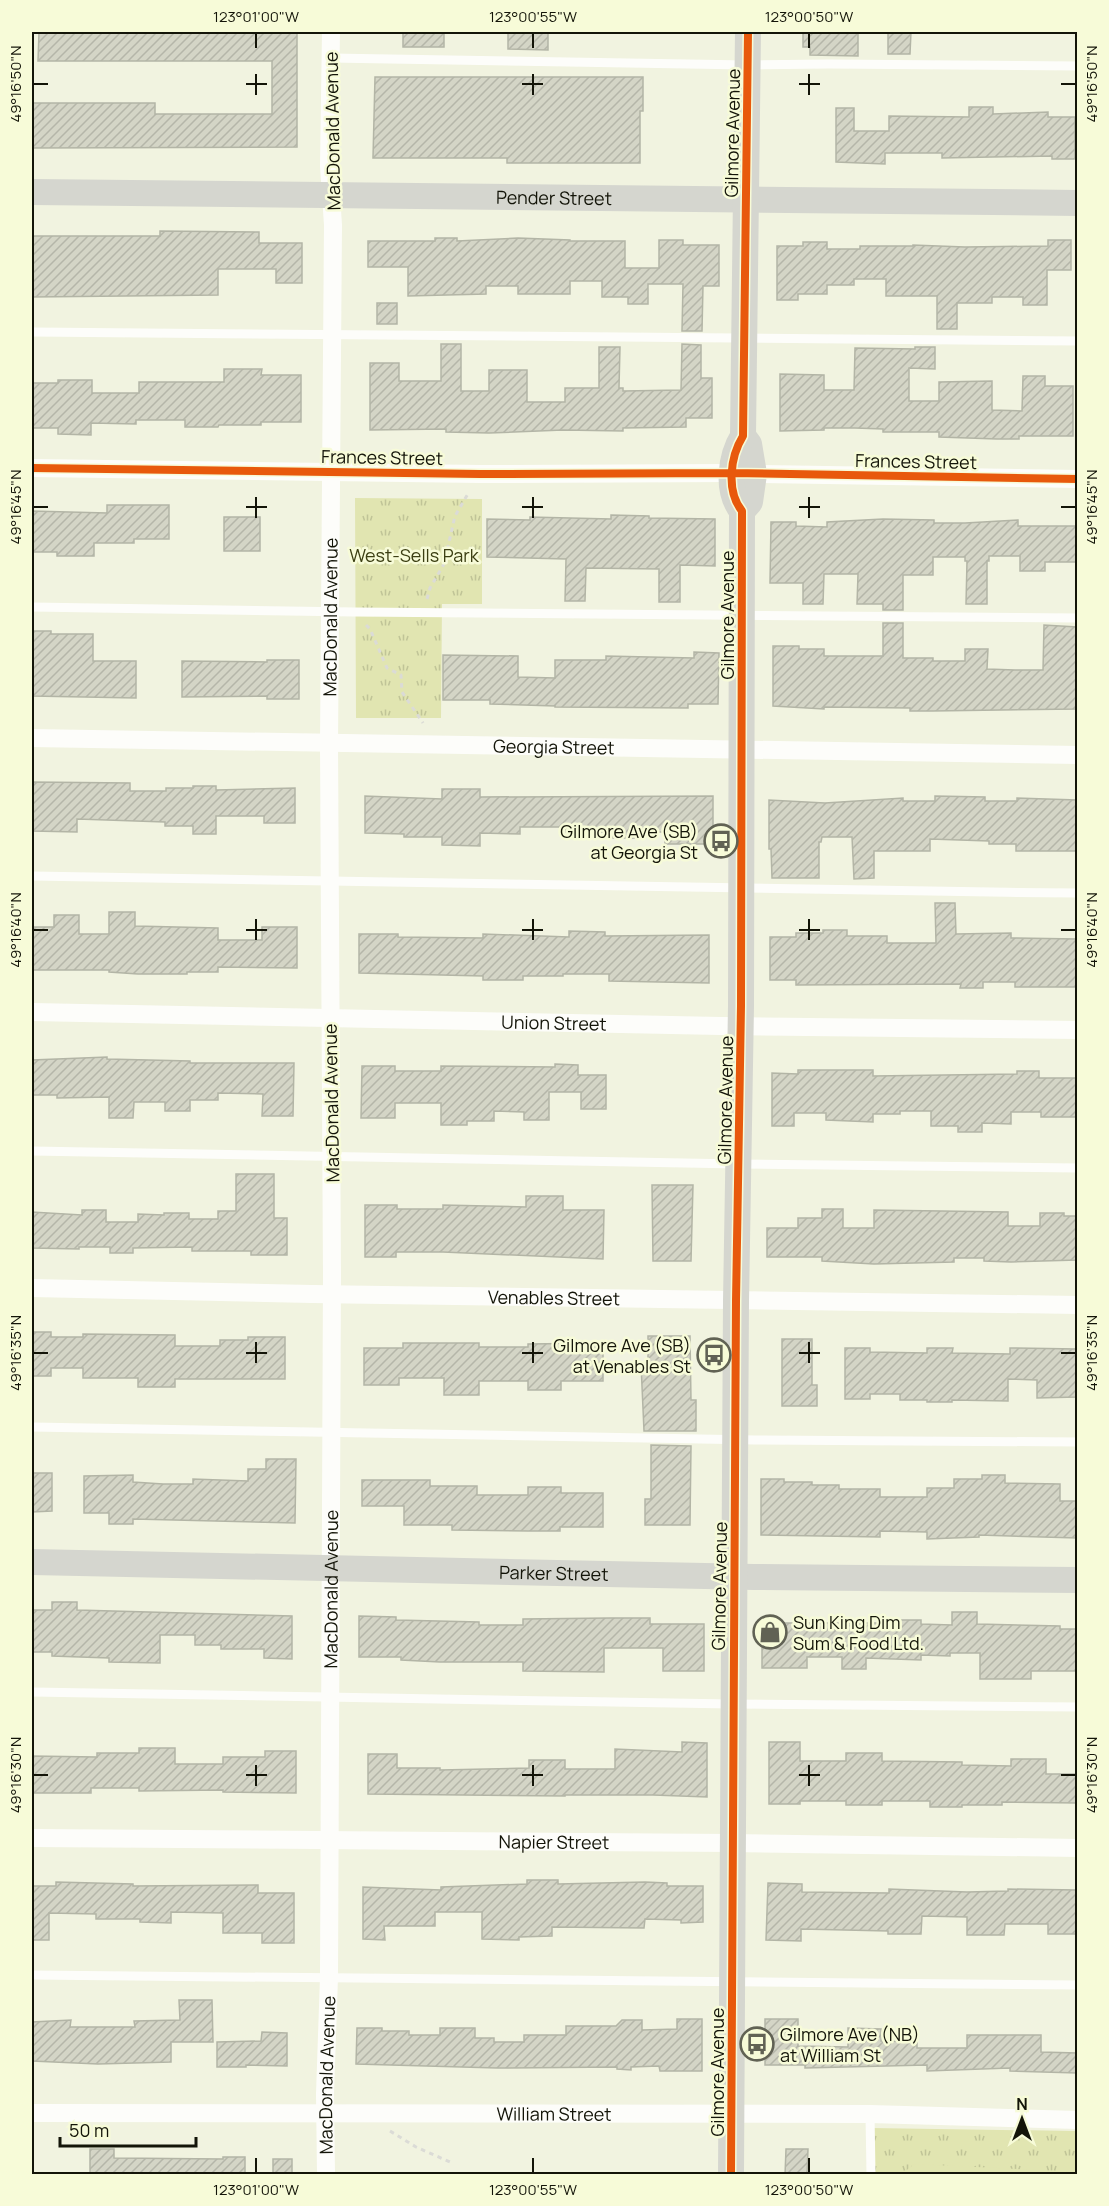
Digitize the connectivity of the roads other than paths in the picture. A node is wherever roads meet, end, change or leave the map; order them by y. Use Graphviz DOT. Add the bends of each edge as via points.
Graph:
graph roads {
  1 [pos="331,32"];
  2 [pos="748,32"];
  3 [pos="330,58"];
  4 [pos="748,65"];
  5 [pos="1077,66"];
  6 [pos="32,192"];
  7 [pos="331,195"];
  8 [pos="746,200"];
  9 [pos="1077,203"];
  10 [pos="32,332"];
  11 [pos="333,334"];
  12 [pos="744,338"];
  13 [pos="1077,341"];
  14 [pos="32,468"];
  15 [pos="330,471"];
  16 [pos="742,474"];
  17 [pos="1077,478"];
  18 [pos="32,607"];
  19 [pos="331,611"];
  20 [pos="743,615"];
  21 [pos="1077,618"];
  22 [pos="32,738"];
  23 [pos="329,744"];
  24 [pos="741,748"];
  25 [pos="1077,755"];
  26 [pos="32,876"];
  27 [pos="329,880"];
  28 [pos="741,890"];
  29 [pos="1077,893"];
  30 [pos="32,1012"];
  31 [pos="329,1017"];
  32 [pos="741,1026"];
  33 [pos="1077,1030"];
  34 [pos="32,1151"];
  35 [pos="332,1156"];
  36 [pos="739,1164"];
  37 [pos="1077,1168"];
  38 [pos="32,1287"];
  39 [pos="331,1294"];
  40 [pos="736,1301"];
  41 [pos="1077,1305"];
  42 [pos="32,1427"];
  43 [pos="331,1432"];
  44 [pos="735,1440"];
  45 [pos="1077,1442"];
  46 [pos="32,1562"];
  47 [pos="330,1569"];
  48 [pos="734,1576"];
  49 [pos="1077,1580"];
  50 [pos="32,1692"];
  51 [pos="329,1698"];
  52 [pos="732,1704"];
  53 [pos="1077,1707"];
  54 [pos="32,1838"];
  55 [pos="329,1841"];
  56 [pos="732,1843"];
  57 [pos="1077,1848"];
  58 [pos="32,1975"];
  59 [pos="329,1977"];
  60 [pos="732,1980"];
  61 [pos="1077,1985"];
  62 [pos="32,2113"];
  63 [pos="325,2114"];
  64 [pos="870,2114"];
  65 [pos="731,2115"];
  66 [pos="1077,2120"];
  67 [pos="326,2175"];
  68 [pos="731,2175"];
  69 [pos="871,2175"];
  1 -- 3 [label="street, MacDonald Avenue"];
  2 -- 4 [label="street, Gilmore Avenue"];
  3 -- 4 [label="lane"];
  3 -- 7 [label="street, MacDonald Avenue"];
  4 -- 5 [label="lane"];
  4 -- 8 [label="street, Gilmore Avenue"];
  6 -- 7 [label="street, Pender Street"];
  7 -- 8 [label="street, Pender Street"];
  7 -- 11 [label="street, MacDonald Avenue"];
  8 -- 9 [label="street, Pender Street"];
  8 -- 12 [label="street, Gilmore Avenue"];
  10 -- 11 [label="lane"];
  11 -- 12 [label="lane"];
  11 -- 15 [label="street, MacDonald Avenue"];
  12 -- 13 [label="lane"];
  12 -- 16 [label="street, Gilmore Avenue" via="743,436 749,444"];
  14 -- 15 [label="street, Frances Street"];
  15 -- 16 [label="street, Frances Street"];
  15 -- 19 [label="street, MacDonald Avenue"];
  16 -- 17 [label="street, Frances Street"];
  16 -- 20 [label="street, Gilmore Avenue" via="750,502 742,511"];
  18 -- 19 [label="lane"];
  19 -- 20 [label="lane"];
  19 -- 23 [label="street, MacDonald Avenue"];
  20 -- 21 [label="lane"];
  20 -- 24 [label="street, Gilmore Avenue"];
  22 -- 23 [label="street, Georgia Street"];
  23 -- 24 [label="street, Georgia Street"];
  23 -- 27 [label="street, MacDonald Avenue"];
  24 -- 25 [label="street, Georgia Street"];
  24 -- 28 [label="street, Gilmore Avenue"];
  26 -- 27 [label="lane"];
  27 -- 28 [label="lane"];
  27 -- 31 [label="street, MacDonald Avenue"];
  28 -- 29 [label="lane"];
  28 -- 32 [label="street, Gilmore Avenue"];
  30 -- 31 [label="street, Union Street"];
  31 -- 32 [label="street, Union Street"];
  31 -- 35 [label="street, MacDonald Avenue"];
  32 -- 33 [label="street, Union Street"];
  32 -- 36 [label="street, Gilmore Avenue"];
  34 -- 35 [label="lane"];
  35 -- 36 [label="lane"];
  35 -- 39 [label="street, MacDonald Avenue"];
  36 -- 37 [label="lane"];
  36 -- 40 [label="street, Gilmore Avenue"];
  38 -- 39 [label="street, Venables Street"];
  39 -- 40 [label="street, Venables Street"];
  39 -- 43 [label="street, MacDonald Avenue"];
  40 -- 41 [label="street, Venables Street"];
  40 -- 44 [label="street, Gilmore Avenue"];
  42 -- 43 [label="lane"];
  43 -- 44 [label="lane"];
  43 -- 47 [label="street, MacDonald Avenue"];
  44 -- 45 [label="lane"];
  44 -- 48 [label="street, Gilmore Avenue"];
  46 -- 47 [label="street, Parker Street"];
  47 -- 48 [label="street, Parker Street"];
  47 -- 51 [label="street, MacDonald Avenue"];
  48 -- 49 [label="street, Parker Street"];
  48 -- 52 [label="street, Gilmore Avenue"];
  50 -- 51 [label="lane"];
  51 -- 52 [label="lane"];
  51 -- 55 [label="street, MacDonald Avenue"];
  52 -- 53 [label="lane"];
  52 -- 56 [label="street, Gilmore Avenue"];
  54 -- 55 [label="street, Napier Street"];
  55 -- 56 [label="street, Napier Street"];
  55 -- 59 [label="street, MacDonald Avenue"];
  56 -- 57 [label="street, Napier Street"];
  56 -- 60 [label="street, Gilmore Avenue"];
  58 -- 59 [label="lane"];
  59 -- 60 [label="lane"];
  59 -- 63 [label="street, MacDonald Avenue"];
  60 -- 61 [label="lane"];
  60 -- 65 [label="street, Gilmore Avenue"];
  62 -- 63 [label="street, William Street"];
  63 -- 65 [label="street, William Street"];
  63 -- 67 [label="street, MacDonald Avenue"];
  64 -- 65 [label="street, William Street"];
  64 -- 66 [label="street, William Street"];
  64 -- 69 [label="lane"];
  65 -- 68 [label="street, Gilmore Avenue"];
}
